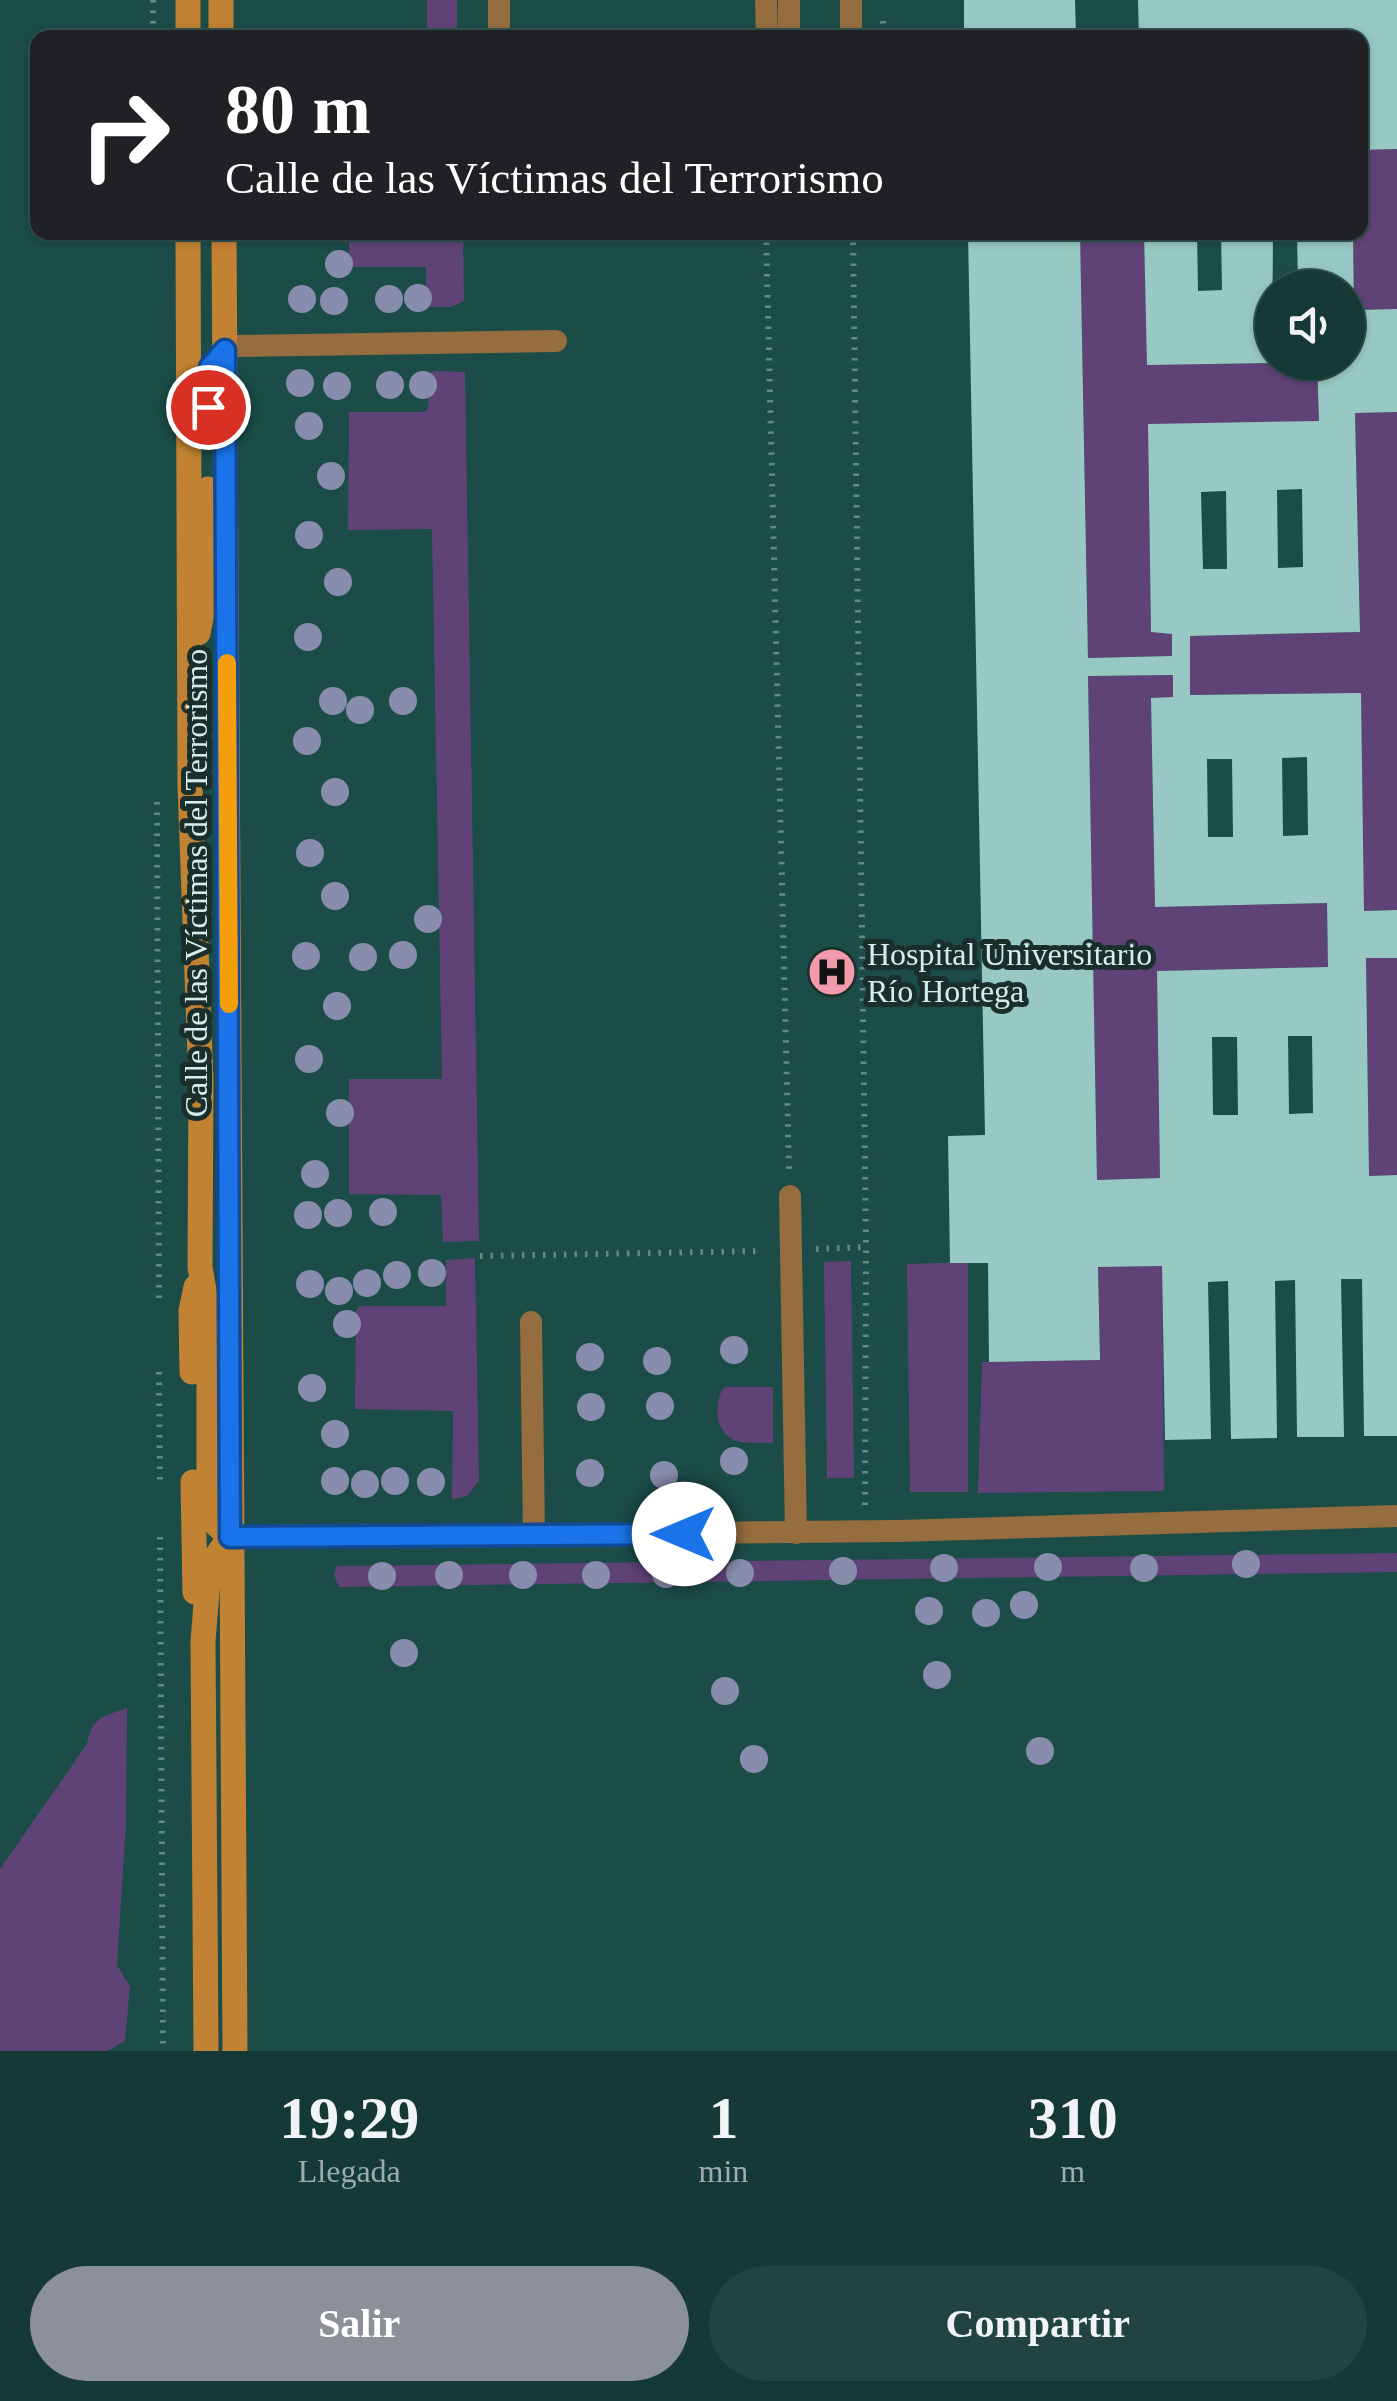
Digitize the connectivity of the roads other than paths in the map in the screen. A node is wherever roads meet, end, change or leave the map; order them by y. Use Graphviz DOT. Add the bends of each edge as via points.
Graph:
graph roads {
  1 [pos="188,0"];
  2 [pos="205,0"];
  3 [pos="221,0"];
  4 [pos="499,0"];
  5 [pos="766,0"];
  6 [pos="789,0"];
  7 [pos="851,0"];
  8 [pos="500,25"];
  9 [pos="188,30"];
  10 [pos="205,30"];
  11 [pos="221,30"];
  12 [pos="767,30"];
  13 [pos="789,30"];
  14 [pos="851,30"];
  15 [pos="188,240"];
  16 [pos="224,240"];
  17 [pos="556,341"];
  18 [pos="225,350"];
  19 [pos="189,645"];
  20 [pos="790,1196"];
  21 [pos="200,1267"];
  22 [pos="531,1322"];
  23 [pos="1397,1516"];
  24 [pos="796,1533"];
  25 [pos="534,1534"];
  26 [pos="230,1537"];
  27 [pos="203,1641"];
  28 [pos="206,2051"];
  29 [pos="235,2051"];
  1 -- 9 [label="street"];
  2 -- 10 [label="street"];
  3 -- 11 [label="street"];
  4 -- 8 [label="lane"];
  5 -- 12 [label="lane"];
  6 -- 13 [label="lane"];
  7 -- 14 [label="lane"];
  15 -- 19 [label="street, Calle de las Víctimas del Terrorismo"];
  16 -- 18 [label="street, Calle de las Víctimas del Terrorismo"];
  17 -- 18 [label="lane"];
  18 -- 19 [label="street, Calle de las Víctimas del Terrorismo" via="208,376 208,588 202,622"];
  18 -- 26 [label="street, Calle de las Víctimas del Terrorismo"];
  19 -- 21 [label="street, Calle de las Víctimas del Terrorismo"];
  20 -- 24 [label="lane"];
  21 -- 26 [label="street, Calle de las Víctimas del Terrorismo" via="209,1320 209,1504"];
  21 -- 27 [label="street, Calle de las Víctimas del Terrorismo" via="191,1311 195,1602"];
  22 -- 25 [label="lane"];
  23 -- 24 [label="lane"];
  24 -- 25 [label="lane"];
  25 -- 26 [label="lane"];
  26 -- 27 [label="street, Calle de las Víctimas del Terrorismo" via="210,1567"];
  26 -- 29 [label="street, Calle de las Víctimas del Terrorismo"];
  27 -- 28 [label="street, Calle de las Víctimas del Terrorismo"];
}
